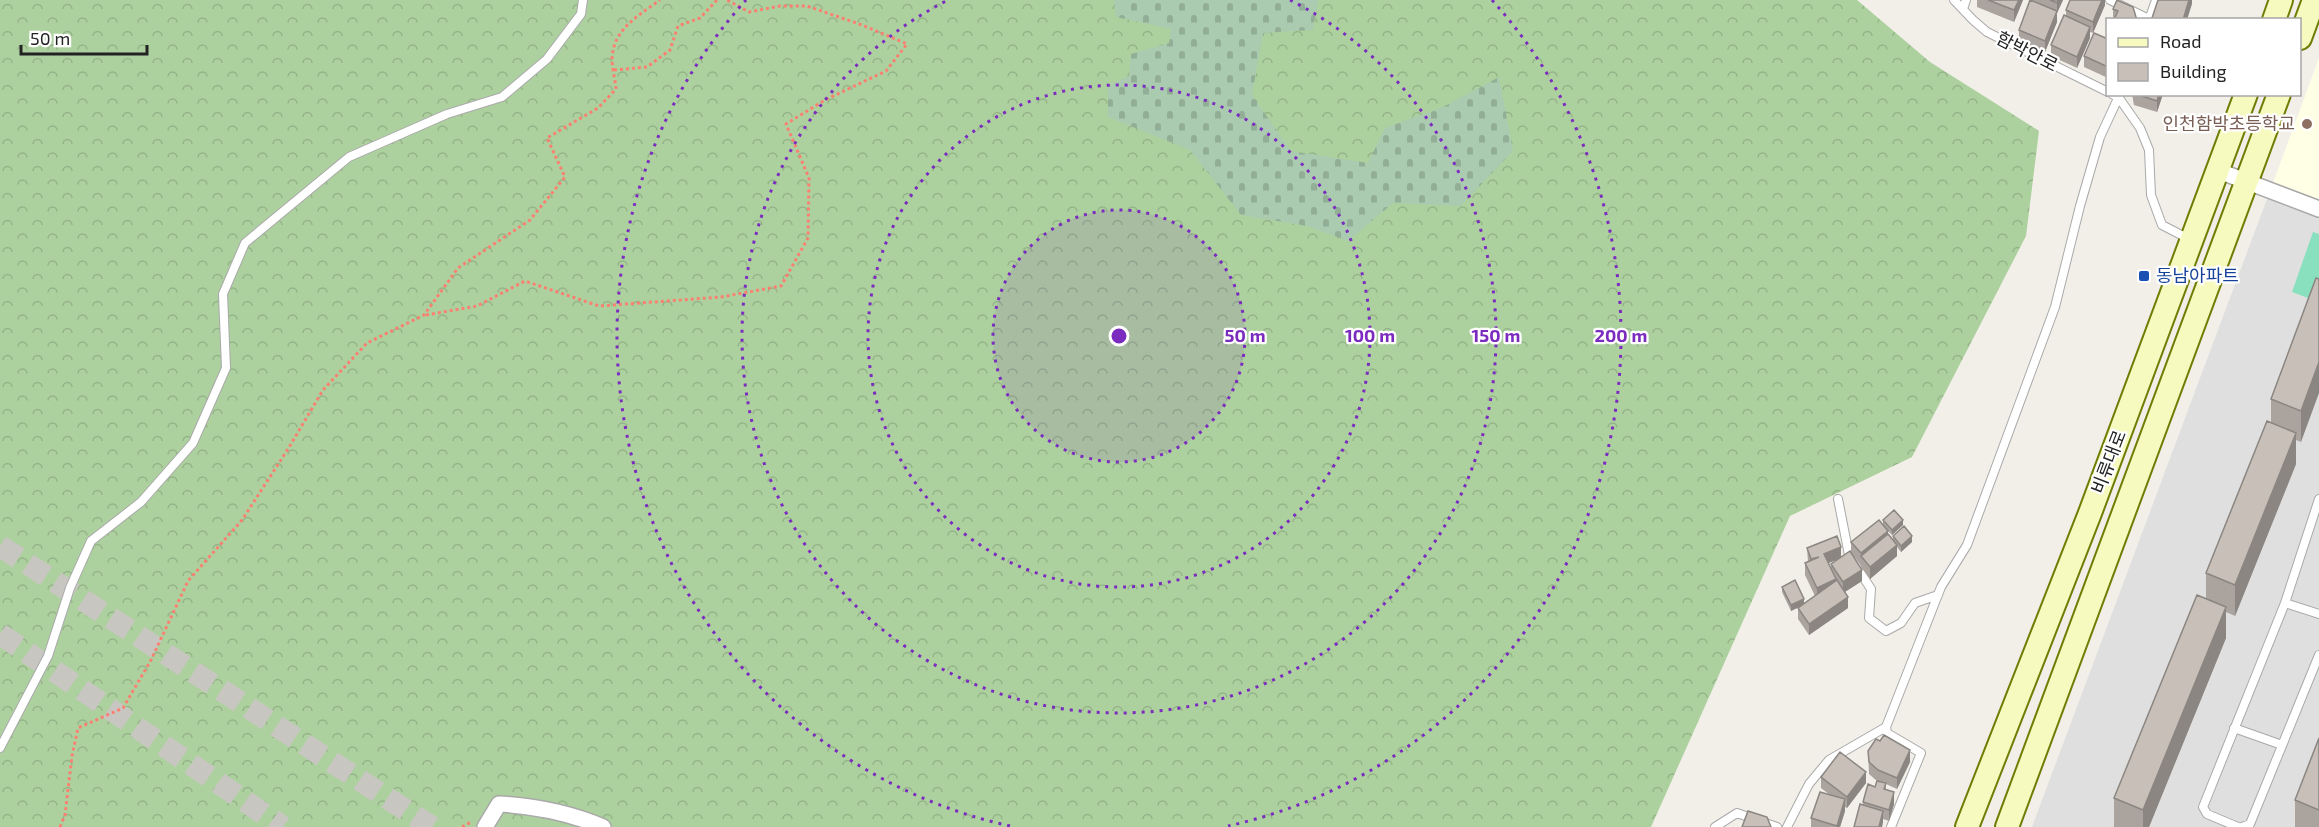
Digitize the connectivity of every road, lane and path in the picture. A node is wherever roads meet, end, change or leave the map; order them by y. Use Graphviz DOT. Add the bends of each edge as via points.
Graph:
graph roads {
  1 [pos="583,0"];
  2 [pos="660,0"];
  3 [pos="717,0"];
  4 [pos="727,0"];
  5 [pos="1954,0"];
  6 [pos="1966,0"];
  7 [pos="2110,0"];
  8 [pos="2156,0"];
  9 [pos="2281,0"];
  10 [pos="2314,0"];
  11 [pos="1963,9"];
  12 [pos="2147,18"];
  13 [pos="2149,18"];
  14 [pos="2275,18"];
  15 [pos="2301,35"];
  16 [pos="614,70"];
  17 [pos="2106,91"];
  18 [pos="2117,96"];
  19 [pos="2245,96"];
  20 [pos="2277,96"];
  21 [pos="2219,171"];
  22 [pos="2246,182"];
  23 [pos="2319,209"];
  24 [pos="2193,241"];
  25 [pos="424,315"];
  26 [pos="2319,499"];
  27 [pos="1838,500"];
  28 [pos="1938,595"];
  29 [pos="2286,603"];
  30 [pos="2319,614"];
  31 [pos="2319,655"];
  32 [pos="1886,727"];
  33 [pos="2234,728"];
  34 [pos="2282,746"];
  35 [pos="0,748"];
  36 [pos="60,827"];
  37 [pos="485,827"];
  38 [pos="603,827"];
  39 [pos="1715,827"];
  40 [pos="1778,827"];
  41 [pos="1787,827"];
  42 [pos="1891,827"];
  43 [pos="1967,827"];
  44 [pos="2007,827"];
  45 [pos="2240,827"];
  1 -- 35 [label="lane" via="581,14 547,59 502,97 447,114 349,157 245,243 223,294 226,368 193,443 141,502 91,541 70,588 48,656"];
  2 -- 16 [label="path" via="618,35 612,52"];
  3 -- 16 [label="path" via="700,18 678,26 670,50 647,67"];
  4 -- 25 [label="path" via="749,12 807,6 907,45 886,70 786,124 809,178 808,238 781,286 721,297 599,306 525,281 477,306"];
  5 -- 11 [label="lane, 함박안로"];
  6 -- 11 [label="lane"];
  7 -- 12 [label="lane"];
  8 -- 13 [label="lane"];
  9 -- 14 [label="main road"];
  10 -- 15 [label="main road"];
  11 -- 17 [label="lane, 함박안로" via="1987,32"];
  16 -- 25 [label="path" via="616,89 598,108 547,138 565,177 530,220 458,268"];
  18 -- 24 [label="lane" via="2140,128 2149,150 2151,195 2162,225"];
  18 -- 28 [label="lane" via="2100,137 2055,308 1967,545"];
  19 -- 21 [label="main road, 비류대로"];
  20 -- 22 [label="main road, 비류대로"];
  21 -- 22 [label="street"];
  21 -- 24 [label="main road, 비류대로"];
  22 -- 23 [label="street"];
  22 -- 44 [label="main road, 비류대로"];
  24 -- 43 [label="main road, 비류대로"];
  25 -- 36 [label="path" via="368,343 323,390 242,520 188,581 151,660 123,708 78,728"];
  26 -- 29 [label="lane"];
  27 -- 28 [label="lane" via="1849,555 1871,589 1869,618 1886,631 1901,623 1915,603"];
  28 -- 32 [label="lane"];
  29 -- 30 [label="lane"];
  29 -- 33 [label="lane"];
  31 -- 34 [label="lane"];
  32 -- 41 [label="lane" via="1830,760 1809,783"];
  32 -- 42 [label="lane" via="1887,733 1921,753"];
  33 -- 34 [label="lane"];
  33 -- 45 [label="lane" via="2203,807 2207,814"];
  34 -- 45 [label="lane" via="2250,824"];
  37 -- 38 [label="street" via="499,804 585,819"];
  39 -- 40 [label="lane" via="1737,813"];
}
